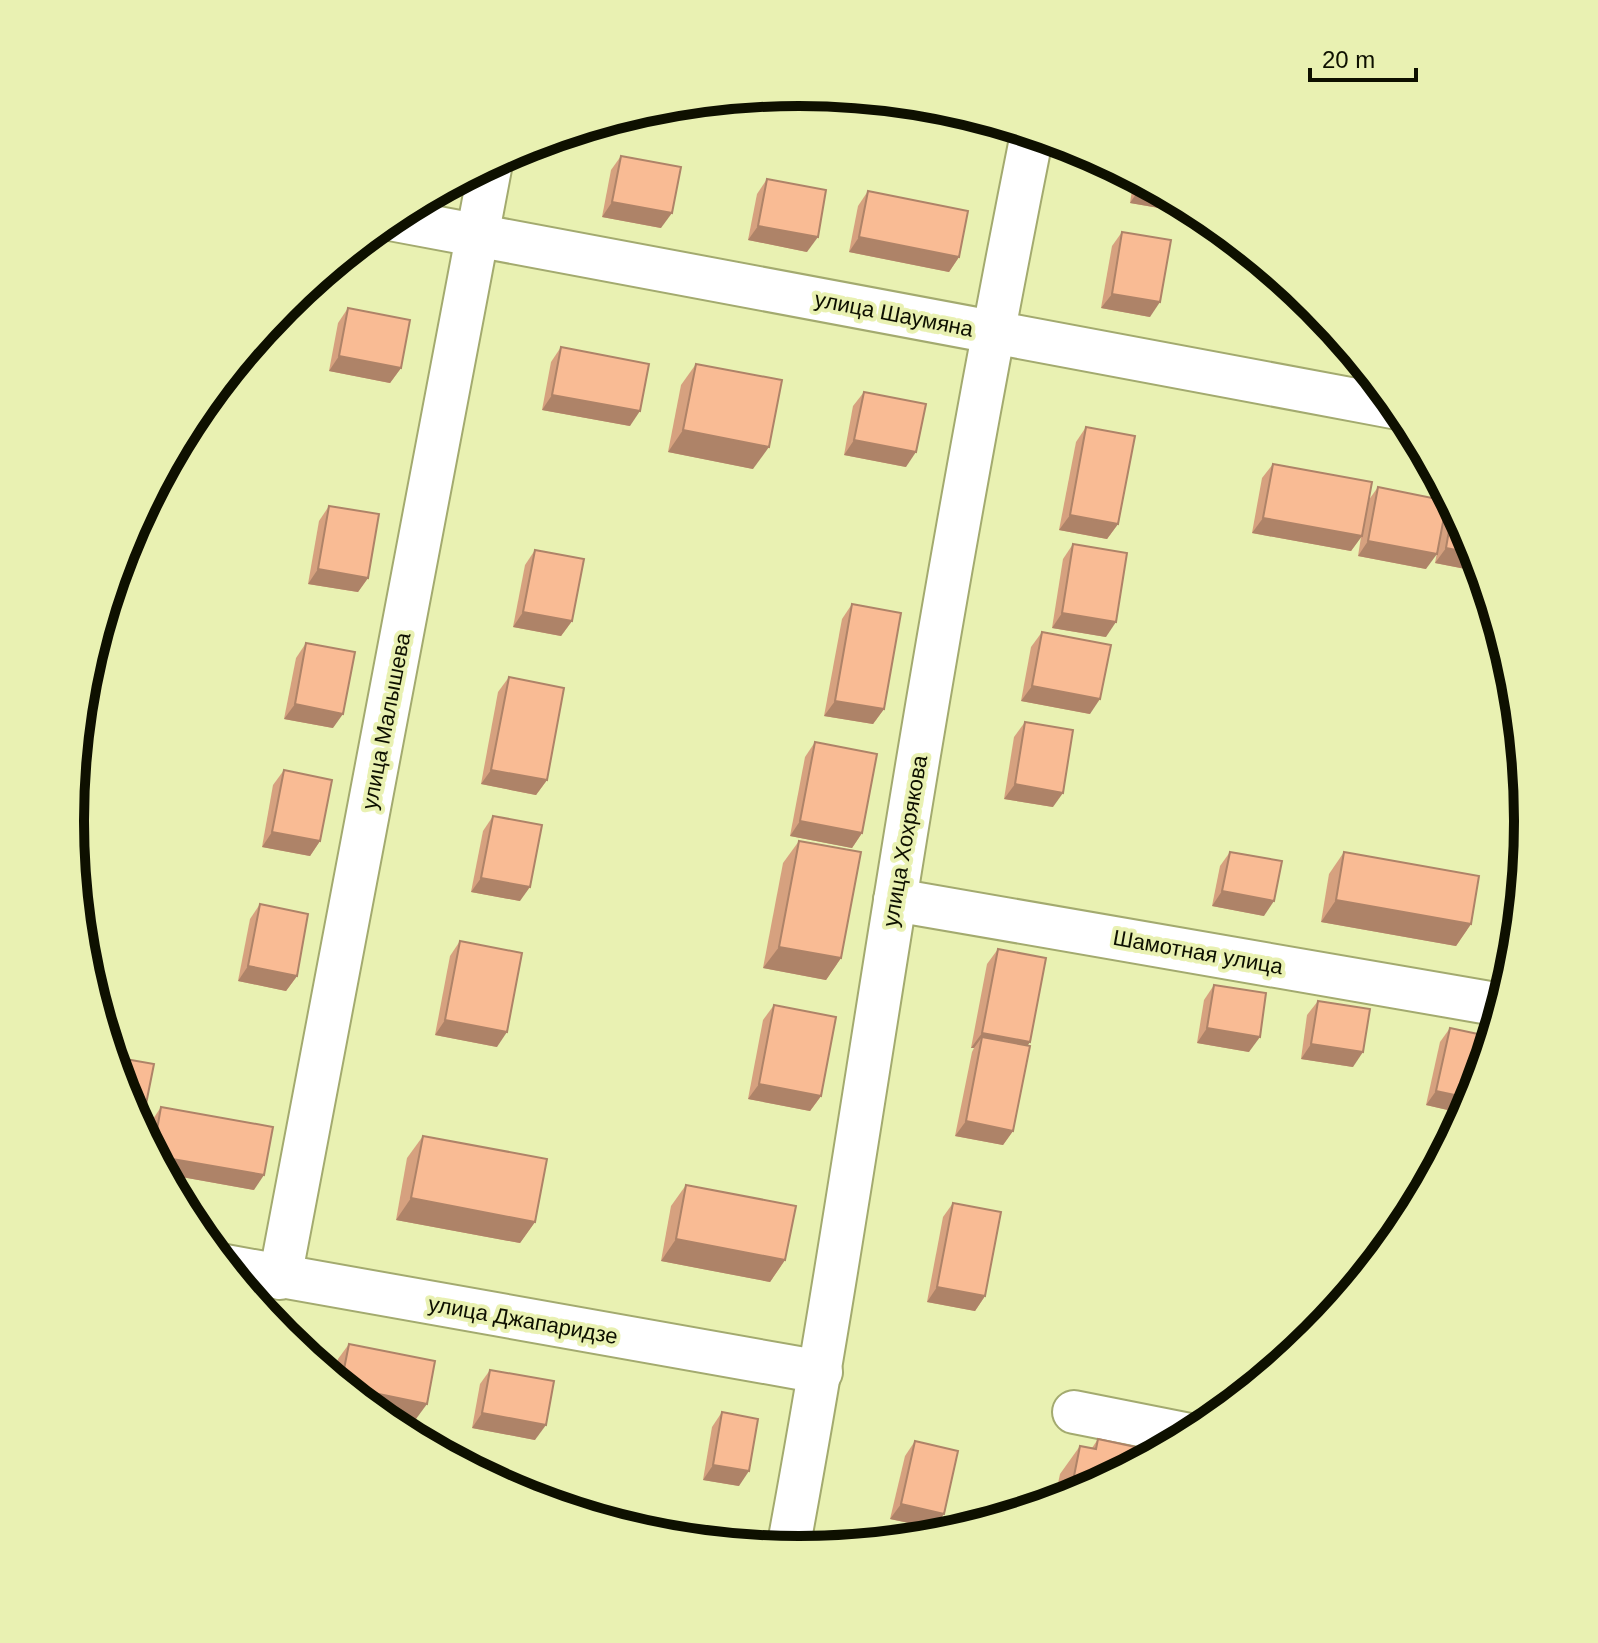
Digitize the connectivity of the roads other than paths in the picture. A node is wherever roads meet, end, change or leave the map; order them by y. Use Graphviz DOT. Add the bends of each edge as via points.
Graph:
graph roads {
  1 [pos="1030,144"];
  2 [pos="488,178"];
  3 [pos="409,223"];
  4 [pos="478,236"];
  5 [pos="992,332"];
  6 [pos="1380,405"];
  7 [pos="895,900"];
  8 [pos="1491,1003"];
  9 [pos="242,1270"];
  10 [pos="280,1278"];
  11 [pos="821,1372"];
  12 [pos="1074,1412"];
  13 [pos="1171,1431"];
  14 [pos="790,1536"];
  1 -- 5 [label="street, улица Хохрякова"];
  2 -- 4 [label="street, улица Малышева"];
  3 -- 4 [label="street, улица Шаумяна"];
  4 -- 5 [label="street, улица Шаумяна"];
  4 -- 10 [label="street, улица Малышева"];
  5 -- 6 [label="street, улица Шаумяна"];
  5 -- 7 [label="street, улица Хохрякова"];
  7 -- 8 [label="street, Шамотная улица"];
  7 -- 11 [label="street, улица Хохрякова"];
  9 -- 10 [label="street, улица Джапаридзе"];
  10 -- 11 [label="street, улица Джапаридзе"];
  11 -- 14 [label="street, улица Хохрякова"];
  12 -- 13 [label="street"];
}
